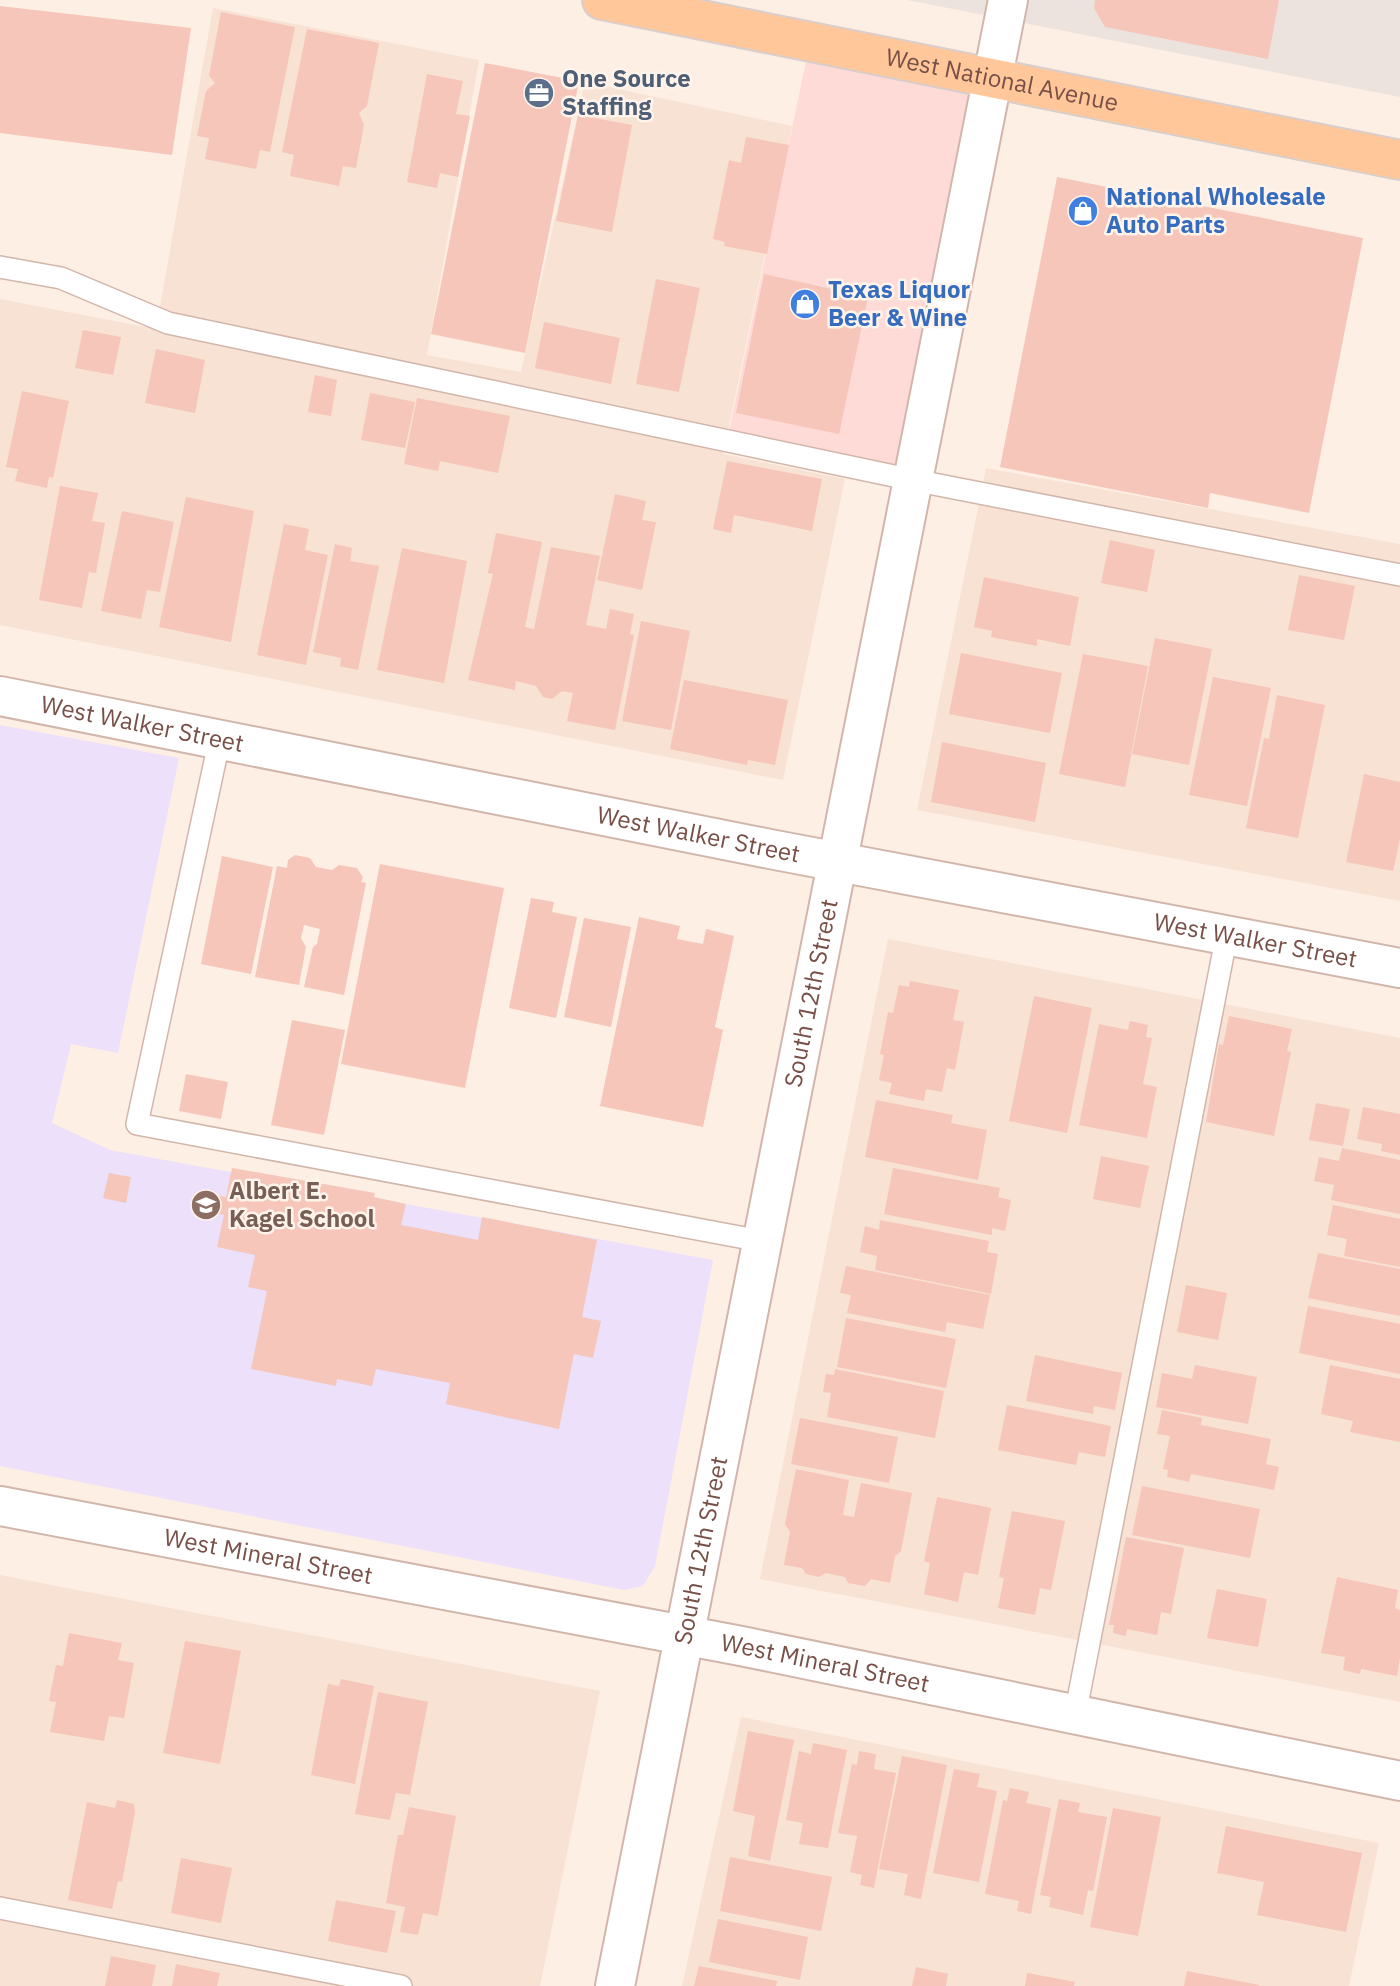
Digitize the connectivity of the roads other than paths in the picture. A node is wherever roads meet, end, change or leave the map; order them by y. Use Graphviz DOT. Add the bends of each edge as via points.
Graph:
graph roads {
  1 [pos="602,0"];
  2 [pos="1008,0"];
  3 [pos="657,5"];
  4 [pos="992,78"];
  5 [pos="1400,160"];
  6 [pos="0,267"];
  7 [pos="914,480"];
  8 [pos="1400,575"];
  9 [pos="0,696"];
  10 [pos="220,738"];
  11 [pos="837,863"];
  12 [pos="1227,934"];
  13 [pos="1400,968"];
  14 [pos="761,1241"];
  15 [pos="0,1506"];
  16 [pos="685,1635"];
  17 [pos="1074,1715"];
  18 [pos="1400,1781"];
  19 [pos="0,1908"];
  20 [pos="401,1986"];
  21 [pos="615,1986"];
  1 -- 3 [label="main road, West National Avenue"];
  2 -- 4 [label="street, South 12th Street"];
  3 -- 4 [label="main road, West National Avenue"];
  4 -- 5 [label="main road, West National Avenue"];
  4 -- 7 [label="street, South 12th Street"];
  6 -- 7 [label="lane" via="61,278 168,323"];
  7 -- 8 [label="lane"];
  7 -- 11 [label="street, South 12th Street"];
  9 -- 10 [label="street, West Walker Street"];
  10 -- 11 [label="street, West Walker Street"];
  10 -- 14 [label="lane" via="137,1124"];
  11 -- 12 [label="street, West Walker Street"];
  11 -- 14 [label="street, South 12th Street"];
  12 -- 13 [label="street, West Walker Street"];
  12 -- 17 [label="lane"];
  14 -- 16 [label="street, South 12th Street"];
  15 -- 16 [label="street, West Mineral Street"];
  16 -- 17 [label="street, West Mineral Street"];
  16 -- 21 [label="street, South 12th Street"];
  17 -- 18 [label="street, West Mineral Street"];
  19 -- 20 [label="lane"];
}
